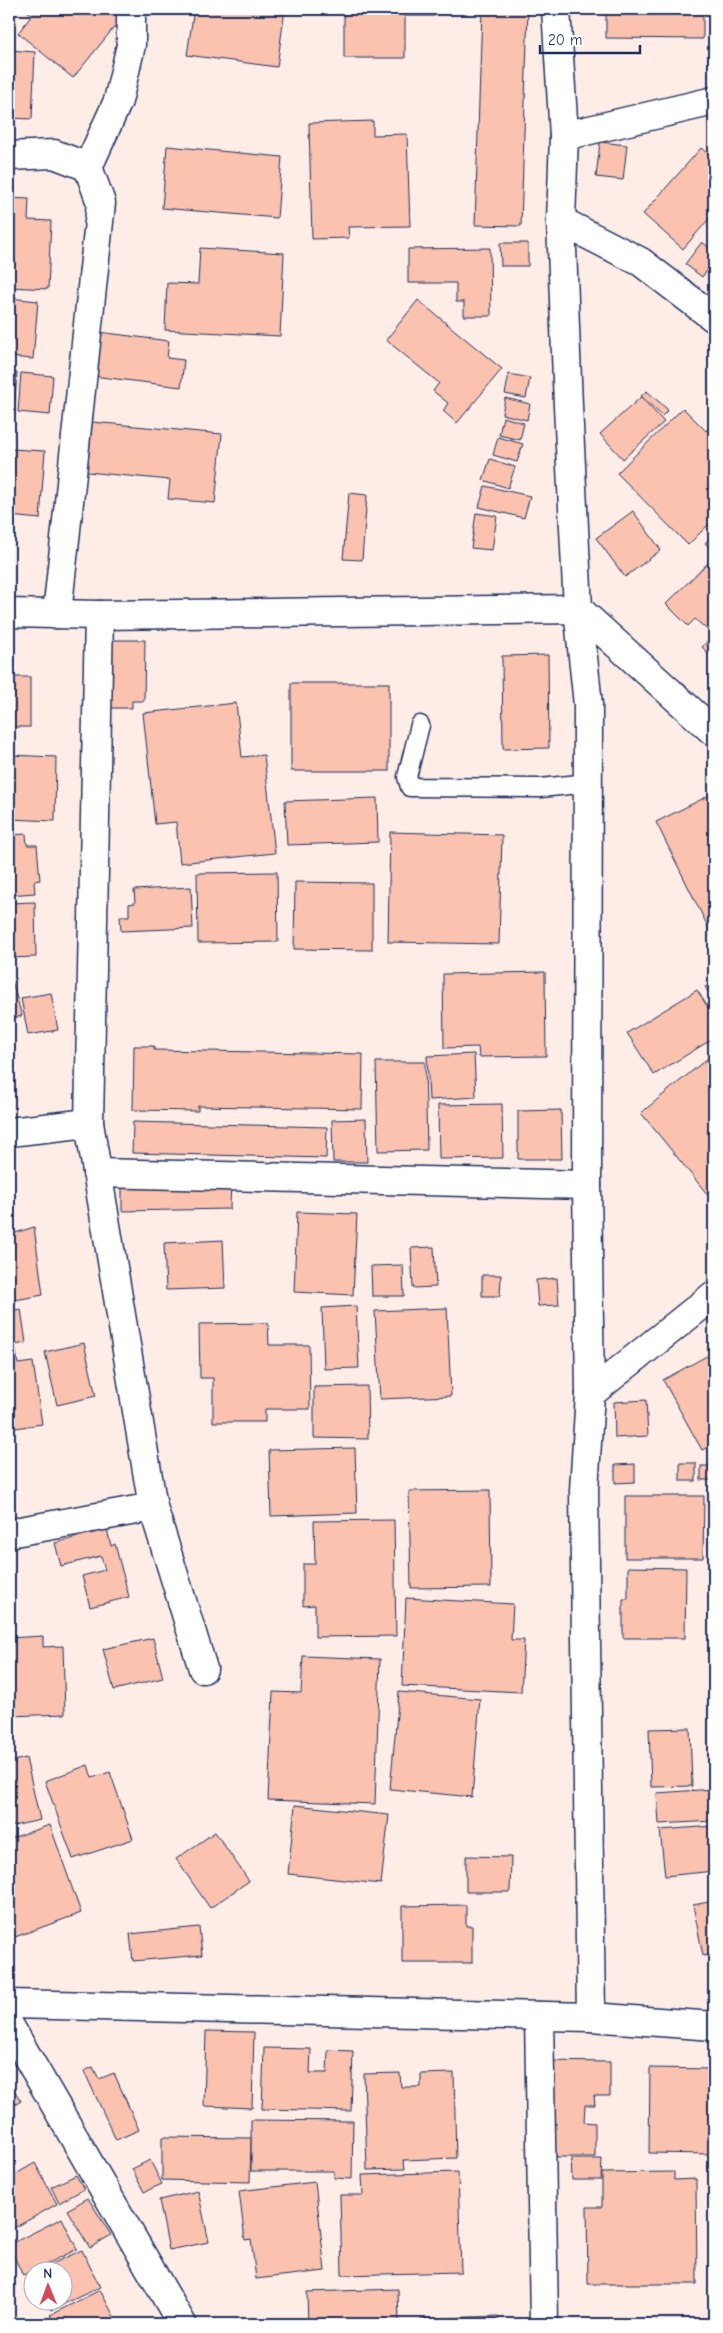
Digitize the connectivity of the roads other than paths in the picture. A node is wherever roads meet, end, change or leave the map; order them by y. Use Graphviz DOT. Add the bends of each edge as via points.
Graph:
graph roads {
  1 [pos="130,9"];
  2 [pos="556,9"];
  3 [pos="714,101"];
  4 [pos="564,136"];
  5 [pos="9,156"];
  6 [pos="88,167"];
  7 [pos="561,221"];
  8 [pos="714,318"];
  9 [pos="578,609"];
  10 [pos="9,612"];
  11 [pos="57,614"];
  12 [pos="99,615"];
  13 [pos="420,725"];
  14 [pos="714,732"];
  15 [pos="589,782"];
  16 [pos="89,1123"];
  17 [pos="9,1132"];
  18 [pos="97,1173"];
  19 [pos="587,1185"];
  20 [pos="714,1295"];
  21 [pos="590,1394"];
  22 [pos="153,1507"];
  23 [pos="9,1532"];
  24 [pos="203,1669"];
  25 [pos="9,2004"];
  26 [pos="539,2016"];
  27 [pos="591,2017"];
  28 [pos="9,2025"];
  29 [pos="714,2026"];
  30 [pos="182,2324"];
  31 [pos="544,2324"];
  1 -- 6 [label="street" via="131,45 118,100"];
  2 -- 4 [label="street"];
  3 -- 4 [label="street"];
  4 -- 7 [label="street"];
  5 -- 6 [label="street" via="54,154"];
  6 -- 11 [label="street" via="101,203"];
  7 -- 8 [label="street" via="641,262"];
  7 -- 9 [label="street"];
  9 -- 12 [label="street"];
  9 -- 14 [label="street"];
  9 -- 15 [label="street" via="588,705"];
  10 -- 11 [label="street"];
  11 -- 12 [label="street"];
  12 -- 16 [label="street"];
  13 -- 15 [label="lane" via="407,777 410,787 540,788"];
  15 -- 19 [label="street"];
  16 -- 17 [label="street"];
  16 -- 18 [label="street"];
  18 -- 19 [label="street"];
  18 -- 22 [label="street"];
  19 -- 21 [label="street"];
  20 -- 21 [label="street"];
  21 -- 27 [label="street" via="584,1490"];
  22 -- 23 [label="street"];
  22 -- 24 [label="street"];
  25 -- 26 [label="street"];
  26 -- 27 [label="street"];
  26 -- 31 [label="street"];
  27 -- 29 [label="street"];
  28 -- 30 [label="street"];
}
